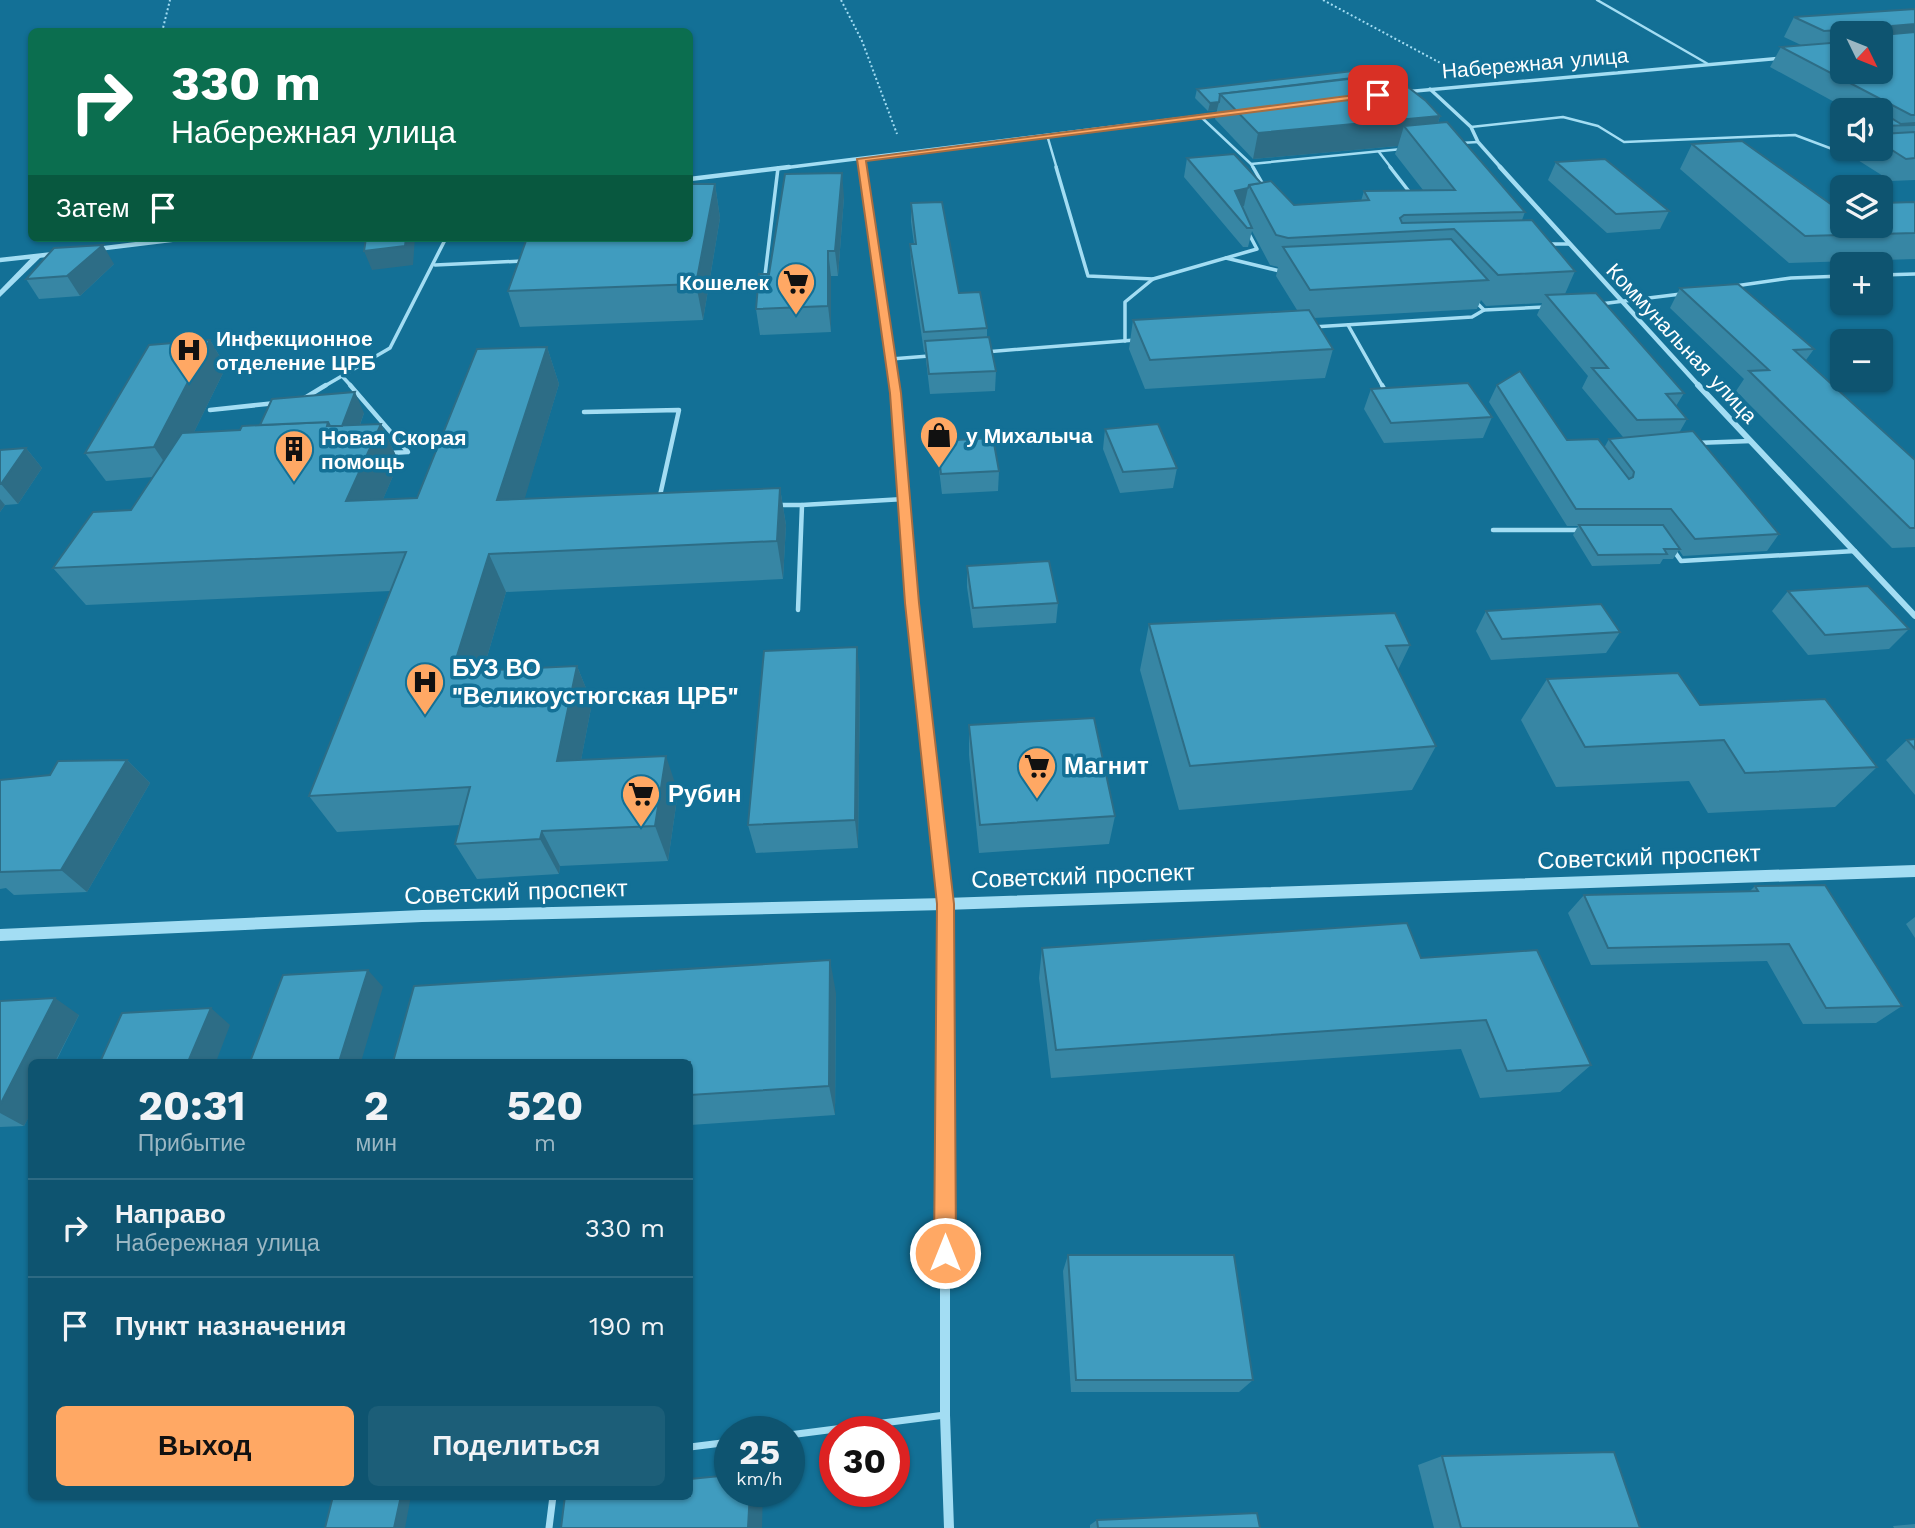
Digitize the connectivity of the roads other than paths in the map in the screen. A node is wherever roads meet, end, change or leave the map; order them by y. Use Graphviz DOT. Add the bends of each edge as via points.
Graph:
graph roads {
  1 [pos="1597,0"];
  2 [pos="1789,57"];
  3 [pos="1708,64"];
  4 [pos="1430,89"];
  5 [pos="1403,92"];
  6 [pos="1227,113"];
  7 [pos="1200,116"];
  8 [pos="1471,127"];
  9 [pos="1047,135"];
  10 [pos="1478,142"];
  11 [pos="1453,144"];
  12 [pos="1830,148"];
  13 [pos="1404,149"];
  14 [pos="1379,152"];
  15 [pos="861,159"];
  16 [pos="1251,164"];
  17 [pos="778,168"];
  18 [pos="693,179"];
  19 [pos="1268,193"];
  20 [pos="1415,200"];
  21 [pos="1247,230"];
  22 [pos="152,242"];
  23 [pos="444,242"];
  24 [pos="1542,244"];
  25 [pos="1569,244"];
  26 [pos="92,249"];
  27 [pos="65,253"];
  28 [pos="38,256"];
  29 [pos="1226,258"];
  30 [pos="0,260"];
  31 [pos="529,261"];
  32 [pos="435,265"];
  33 [pos="1294,271"];
  34 [pos="1915,274"];
  35 [pos="765,275"];
  36 [pos="1893,275"];
  37 [pos="1830,276"];
  38 [pos="1153,279"];
  39 [pos="1726,287"];
  40 [pos="1468,291"];
  41 [pos="1687,293"];
  42 [pos="0,295"];
  43 [pos="1621,303"];
  44 [pos="1594,304"];
  45 [pos="1552,306"];
  46 [pos="1484,310"];
  47 [pos="1348,325"];
  48 [pos="1309,327"];
  49 [pos="1138,340"];
  50 [pos="1125,341"];
  51 [pos="973,352"];
  52 [pos="932,356"];
  53 [pos="891,359"];
  54 [pos="342,376"];
  55 [pos="1390,398"];
  56 [pos="299,401"];
  57 [pos="286,402"];
  58 [pos="210,410"];
  59 [pos="584,412"];
  60 [pos="1751,441"];
  61 [pos="1684,443"];
  62 [pos="381,453"];
  63 [pos="904,499"];
  64 [pos="776,505"];
  65 [pos="802,505"];
  66 [pos="657,509"];
  67 [pos="1493,530"];
  68 [pos="1590,531"];
  69 [pos="1667,541"];
  70 [pos="1855,551"];
  71 [pos="798,610"];
  72 [pos="1915,616"];
  73 [pos="1915,871"];
  74 [pos="945,904"];
  75 [pos="0,935"];
  76 [pos="945,1415"];
  77 [pos="805,1432"];
  78 [pos="714,1444"];
  79 [pos="693,1447"];
  80 [pos="552,1500"];
  81 [pos="549,1528"];
  82 [pos="949,1528"];
  1 -- 3 [label="lane"];
  2 -- 3 [label="street, Набережная улица"];
  3 -- 4 [label="street, Набережная улица"];
  4 -- 5 [label="street, Набережная улица"];
  4 -- 8 [label="street, Коммунальная улица"];
  6 -- 7 [label="street"];
  7 -- 9 [label="street"];
  7 -- 16 [label="lane"];
  8 -- 10 [label="street, Коммунальная улица"];
  8 -- 12 [label="lane" via="1563,117 1598,126 1624,142 1795,135"];
  9 -- 15 [label="street"];
  9 -- 38 [label="lane" via="1088,276"];
  10 -- 11 [label="lane"];
  10 -- 25 [label="street, Коммунальная улица"];
  13 -- 14 [label="lane"];
  14 -- 16 [label="lane"];
  14 -- 20 [label="lane"];
  15 -- 17 [label="street"];
  15 -- 53 [label="street"];
  16 -- 19 [label="lane"];
  17 -- 18 [label="street"];
  17 -- 35 [label="lane"];
  21 -- 29 [label="lane" via="1257,249"];
  22 -- 26 [label="street"];
  23 -- 32 [label="lane"];
  24 -- 25 [label="lane"];
  25 -- 43 [label="street, Коммунальная улица"];
  27 -- 28 [label="street"];
  28 -- 30 [label="street"];
  28 -- 42 [label="street"];
  29 -- 33 [label="lane" via="1280,272"];
  29 -- 38 [label="lane"];
  31 -- 32 [label="lane"];
  32 -- 54 [label="lane" via="390,348"];
  34 -- 36 [label="lane"];
  37 -- 39 [label="lane"];
  38 -- 50 [label="lane" via="1125,302"];
  40 -- 46 [label="lane"];
  41 -- 43 [label="lane"];
  43 -- 44 [label="lane"];
  43 -- 60 [label="street, Коммунальная улица"];
  45 -- 46 [label="lane"];
  46 -- 47 [label="lane" via="1472,317"];
  47 -- 48 [label="lane"];
  47 -- 55 [label="lane"];
  49 -- 50 [label="lane"];
  50 -- 51 [label="lane"];
  52 -- 53 [label="lane"];
  53 -- 63 [label="street"];
  54 -- 56 [label="lane"];
  54 -- 62 [label="lane" via="408,452"];
  57 -- 58 [label="lane"];
  59 -- 66 [label="lane" via="679,410"];
  60 -- 61 [label="lane"];
  60 -- 70 [label="street, Коммунальная улица"];
  63 -- 65 [label="lane"];
  63 -- 74 [label="street"];
  64 -- 65 [label="lane"];
  65 -- 71 [label="lane"];
  67 -- 68 [label="lane"];
  69 -- 70 [label="lane" via="1681,561"];
  70 -- 72 [label="street, Коммунальная улица"];
  73 -- 74 [label="street, Советский проспект"];
  74 -- 75 [label="street, Советский проспект" via="422,916"];
  74 -- 76 [label="street"];
  76 -- 77 [label="lane"];
  76 -- 82 [label="street"];
  78 -- 79 [label="lane"];
  80 -- 81 [label="lane"];
}
